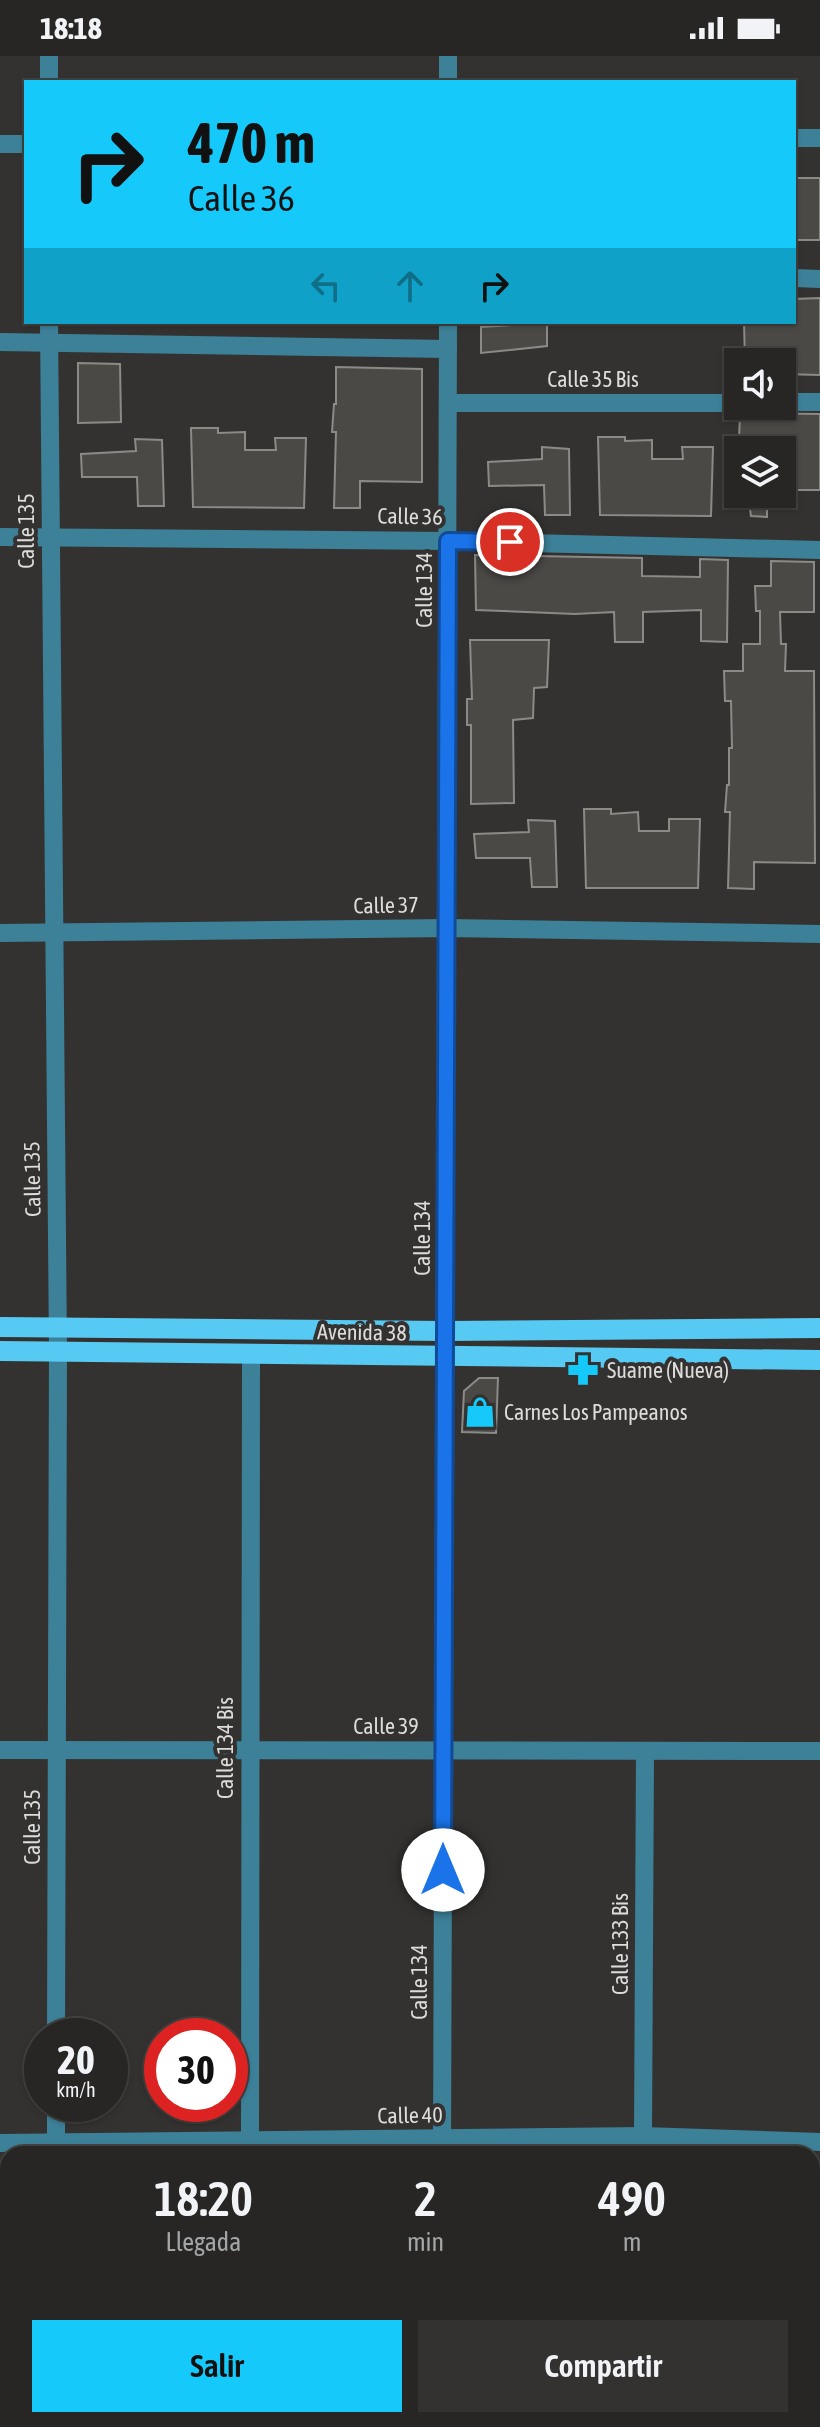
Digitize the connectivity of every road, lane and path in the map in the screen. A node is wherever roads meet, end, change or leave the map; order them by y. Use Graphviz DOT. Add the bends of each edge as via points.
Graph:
graph roads {
  1 [pos="49,56"];
  2 [pos="448,56"];
  3 [pos="49,80"];
  4 [pos="448,80"];
  5 [pos="796,138"];
  6 [pos="820,138"];
  7 [pos="0,144"];
  8 [pos="24,144"];
  9 [pos="796,278"];
  10 [pos="820,279"];
  11 [pos="49,324"];
  12 [pos="448,324"];
  13 [pos="0,342"];
  14 [pos="49,342"];
  15 [pos="448,349"];
  16 [pos="796,402"];
  17 [pos="820,402"];
  18 [pos="448,403"];
  19 [pos="724,403"];
  20 [pos="50,536"];
  21 [pos="0,537"];
  22 [pos="448,541"];
  23 [pos="820,550"];
  24 [pos="448,928"];
  25 [pos="0,933"];
  26 [pos="52,934"];
  27 [pos="820,934"];
  28 [pos="0,1327"];
  29 [pos="58,1328"];
  30 [pos="820,1328"];
  31 [pos="445,1331"];
  32 [pos="0,1351"];
  33 [pos="58,1351"];
  34 [pos="251,1354"];
  35 [pos="446,1357"];
  36 [pos="820,1360"];
  37 [pos="56,1749"];
  38 [pos="0,1750"];
  39 [pos="443,1750"];
  40 [pos="249,1751"];
  41 [pos="820,1751"];
  42 [pos="645,1752"];
  43 [pos="56,2018"];
  44 [pos="56,2122"];
  45 [pos="643,2136"];
  46 [pos="250,2141"];
  47 [pos="820,2142"];
  48 [pos="0,2143"];
  49 [pos="28,2146"];
  50 [pos="56,2146"];
  51 [pos="129,2146"];
  52 [pos="442,2146"];
  1 -- 3 [label="street"];
  2 -- 4 [label="street"];
  5 -- 6 [label="street"];
  7 -- 8 [label="street"];
  9 -- 10 [label="street"];
  11 -- 14 [label="street, Calle 135"];
  12 -- 15 [label="street, Calle 134"];
  13 -- 14 [label="street"];
  14 -- 15 [label="street"];
  14 -- 20 [label="street, Calle 135"];
  15 -- 18 [label="street, Calle 134"];
  16 -- 17 [label="street"];
  18 -- 19 [label="street, Calle 35 Bis"];
  18 -- 22 [label="street, Calle 134"];
  20 -- 21 [label="street, Calle 36"];
  20 -- 22 [label="street, Calle 36"];
  20 -- 26 [label="street, Calle 135"];
  22 -- 23 [label="street, Calle 36"];
  22 -- 24 [label="street, Calle 134"];
  24 -- 26 [label="street, Calle 37"];
  24 -- 27 [label="street, Calle 37"];
  24 -- 31 [label="street, Calle 134"];
  25 -- 26 [label="street, Calle 37"];
  26 -- 29 [label="street, Calle 135"];
  28 -- 29 [label="main road, Avenida 38"];
  29 -- 31 [label="main road, Avenida 38"];
  29 -- 33 [label="street, Calle 135"];
  30 -- 31 [label="main road, Avenida 38"];
  31 -- 35 [label="street, Calle 134"];
  32 -- 33 [label="main road, Avenida 38"];
  33 -- 34 [label="main road, Avenida 38"];
  33 -- 37 [label="street, Calle 135"];
  34 -- 35 [label="main road, Avenida 38"];
  34 -- 40 [label="street, Calle 134 Bis"];
  35 -- 36 [label="main road, Avenida 38"];
  35 -- 39 [label="street, Calle 134"];
  37 -- 38 [label="street, Calle 39"];
  37 -- 40 [label="street, Calle 39"];
  37 -- 43 [label="street, Calle 135"];
  39 -- 40 [label="street, Calle 39"];
  39 -- 42 [label="street, Calle 39"];
  39 -- 52 [label="street, Calle 134"];
  40 -- 46 [label="street, Calle 134 Bis"];
  41 -- 42 [label="street, Calle 39"];
  42 -- 45 [label="street, Calle 133 Bis"];
  44 -- 50 [label="street"];
  45 -- 47 [label="street, Calle 40"];
  45 -- 52 [label="street, Calle 40"];
  46 -- 51 [label="street, Calle 40"];
  46 -- 52 [label="street, Calle 40"];
  48 -- 49 [label="street, Calle 40"];
}
